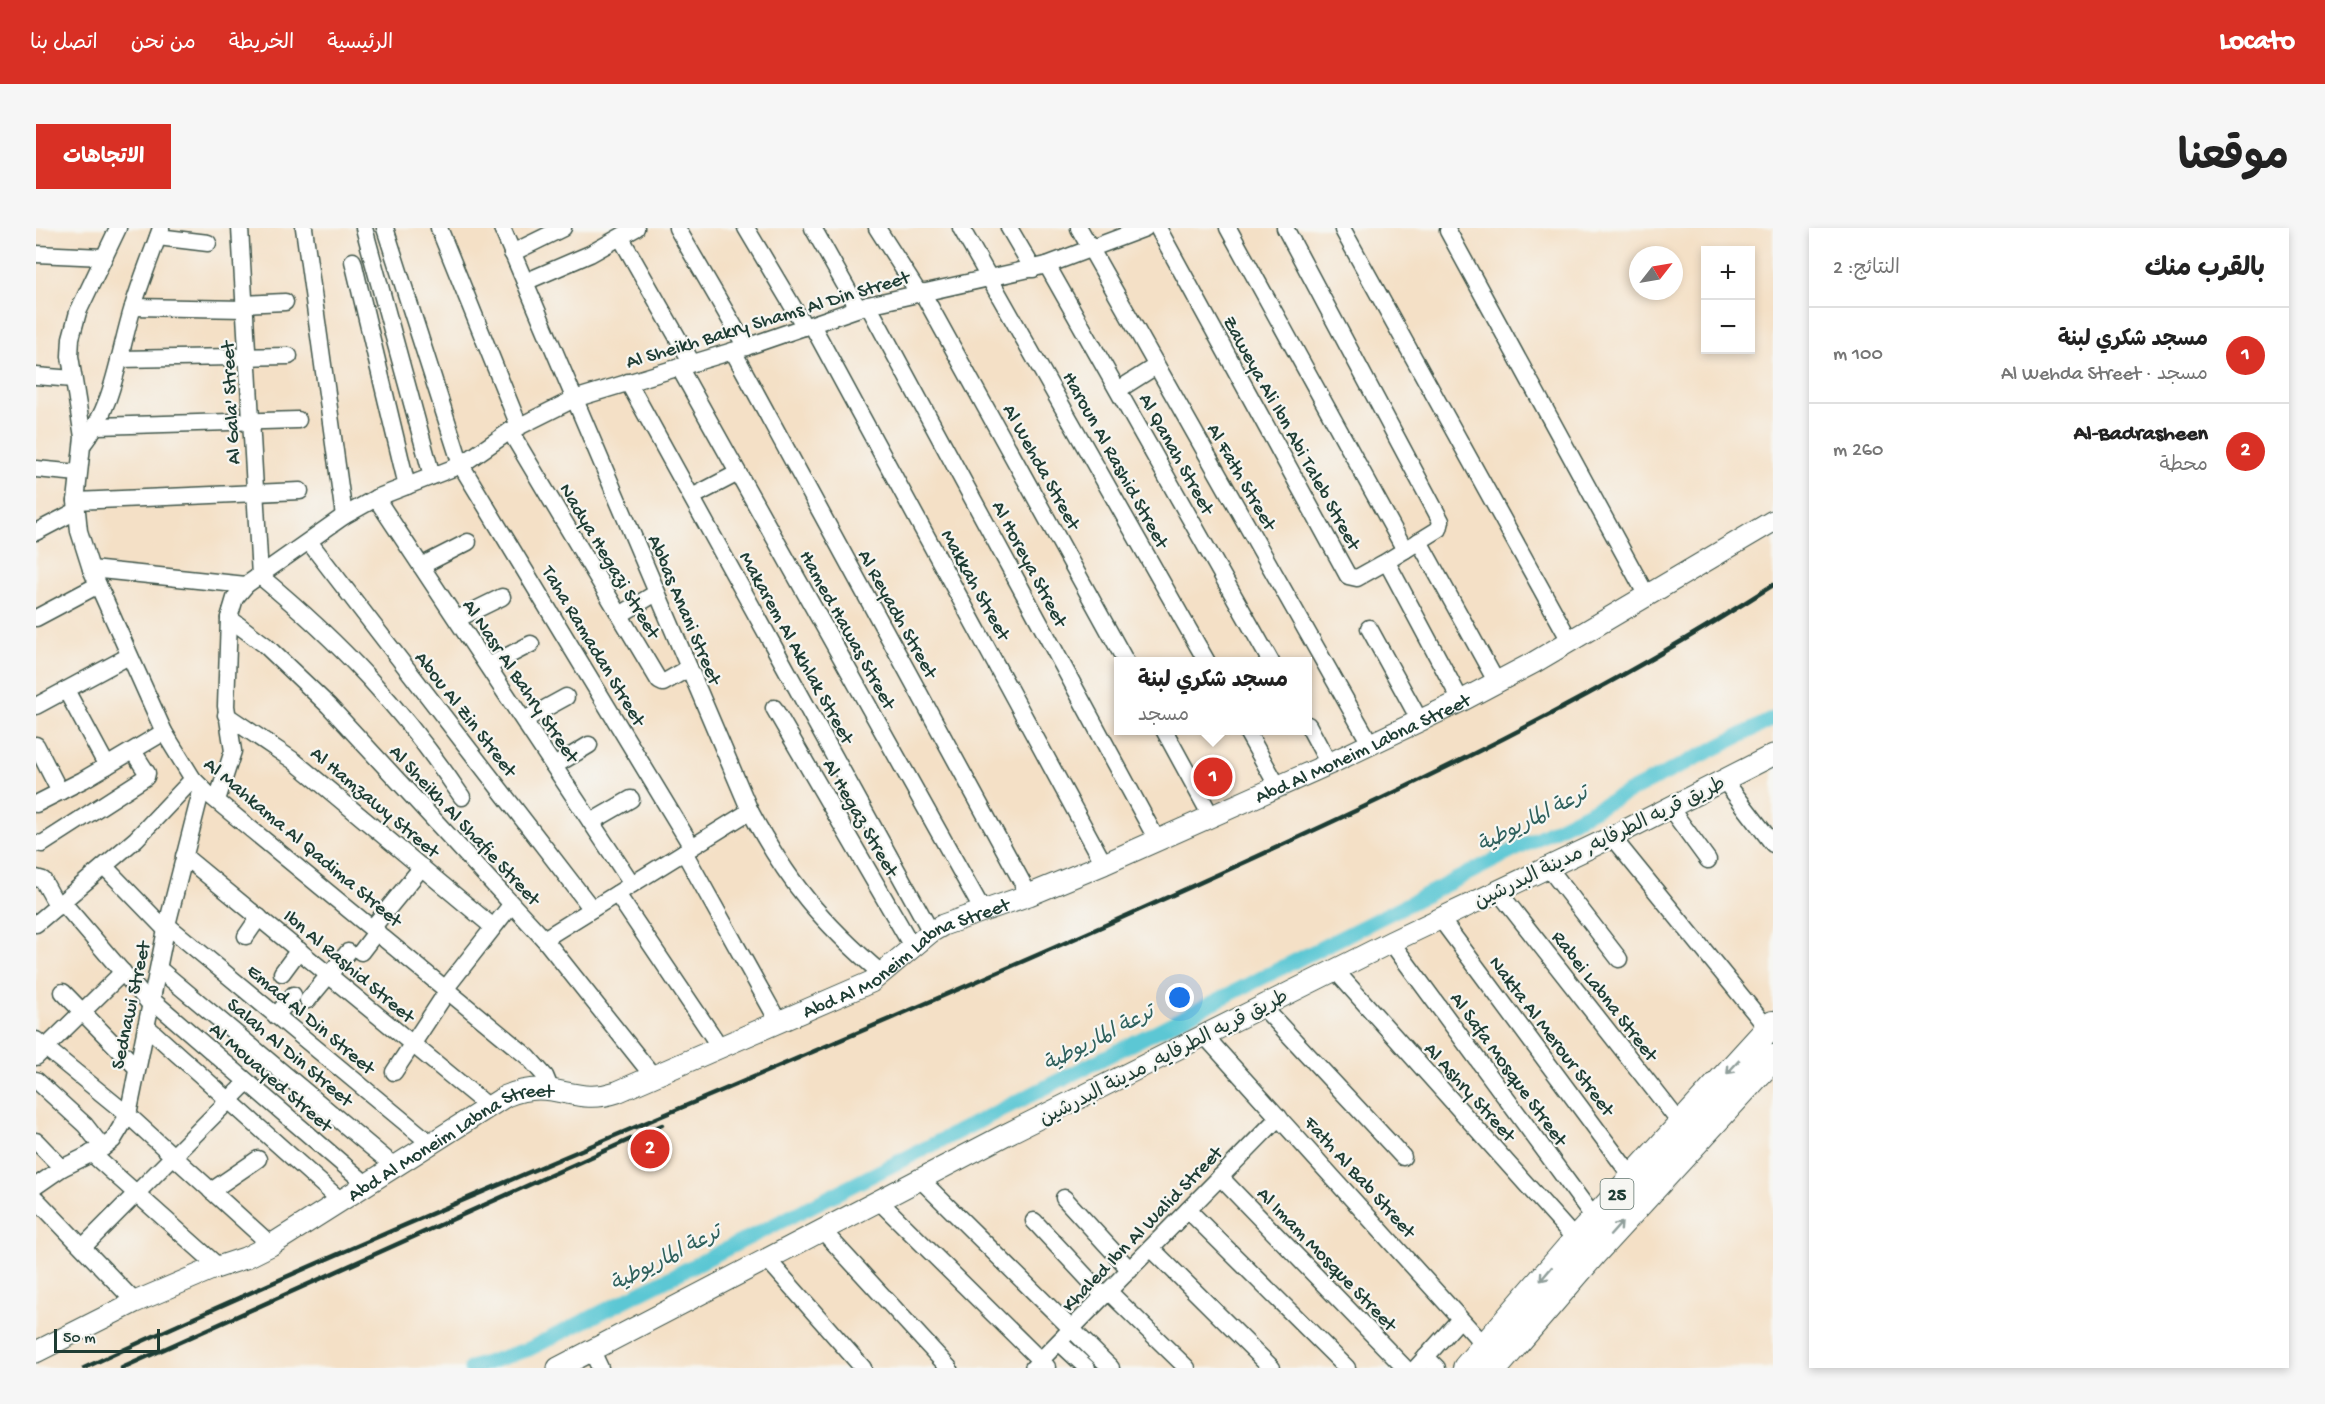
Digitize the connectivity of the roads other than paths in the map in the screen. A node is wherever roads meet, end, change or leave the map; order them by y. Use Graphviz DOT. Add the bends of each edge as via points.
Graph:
graph roads {
  1 [pos="118,228"];
  2 [pos="240,228"];
  3 [pos="304,228"];
  4 [pos="364,228"];
  5 [pos="385,228"];
  6 [pos="439,228"];
  7 [pos="502,228"];
  8 [pos="562,228"];
  9 [pos="636,228"];
  10 [pos="677,228"];
  11 [pos="746,228"];
  12 [pos="813,228"];
  13 [pos="877,228"];
  14 [pos="961,228"];
  15 [pos="1009,228"];
  16 [pos="1079,228"];
  17 [pos="1158,228"];
  18 [pos="1228,228"];
  19 [pos="1285,228"];
  20 [pos="1140,229"];
  21 [pos="1343,230"];
  22 [pos="1449,231"];
  23 [pos="160,233"];
  24 [pos="621,238"];
  25 [pos="208,243"];
  26 [pos="1092,249"];
  27 [pos="512,253"];
  28 [pos="36,254"];
  29 [pos="372,256"];
  30 [pos="103,257"];
  31 [pos="1040,267"];
  32 [pos="990,278"];
  33 [pos="525,282"];
  34 [pos="920,292"];
  35 [pos="285,302"];
  36 [pos="244,306"];
  37 [pos="133,307"];
  38 [pos="863,307"];
  39 [pos="808,326"];
  40 [pos="740,349"];
  41 [pos="289,356"];
  42 [pos="249,358"];
  43 [pos="120,359"];
  44 [pos="686,365"];
  45 [pos="1156,366"];
  46 [pos="36,376"];
  47 [pos="73,379"];
  48 [pos="628,382"];
  49 [pos="1118,390"];
  50 [pos="574,399"];
  51 [pos="298,420"];
  52 [pos="252,421"];
  53 [pos="98,426"];
  54 [pos="515,428"];
  55 [pos="83,444"];
  56 [pos="461,465"];
  57 [pos="36,469"];
  58 [pos="78,473"];
  59 [pos="738,473"];
  60 [pos="432,476"];
  61 [pos="407,486"];
  62 [pos="300,491"];
  63 [pos="255,494"];
  64 [pos="692,497"];
  65 [pos="376,498"];
  66 [pos="76,506"];
  67 [pos="344,516"];
  68 [pos="1773,521"];
  69 [pos="36,532"];
  70 [pos="1419,541"];
  71 [pos="468,542"];
  72 [pos="310,543"];
  73 [pos="1405,550"];
  74 [pos="1384,563"];
  75 [pos="421,566"];
  76 [pos="91,569"];
  77 [pos="253,581"];
  78 [pos="98,585"];
  79 [pos="656,592"];
  80 [pos="1647,596"];
  81 [pos="502,597"];
  82 [pos="38,612"];
  83 [pos="620,615"];
  84 [pos="229,618"];
  85 [pos="457,619"];
  86 [pos="1369,628"];
  87 [pos="1570,641"];
  88 [pos="531,644"];
  89 [pos="129,656"];
  90 [pos="1123,657"];
  91 [pos="1204,657"];
  92 [pos="1268,657"];
  93 [pos="488,666"];
  94 [pos="689,668"];
  95 [pos="1497,683"];
  96 [pos="66,690"];
  97 [pos="566,697"];
  98 [pos="1461,701"];
  99 [pos="36,706"];
  100 [pos="774,708"];
  101 [pos="226,715"];
  102 [pos="524,720"];
  103 [pos="1420,721"];
  104 [pos="164,732"];
  105 [pos="1312,732"];
  106 [pos="1167,735"];
  107 [pos="1249,735"];
  108 [pos="589,745"];
  109 [pos="1371,745"];
  110 [pos="133,751"];
  111 [pos="37,752"];
  112 [pos="1773,755"];
  113 [pos="1329,764"];
  114 [pos="107,766"];
  115 [pos="554,766"];
  116 [pos="1724,780"];
  117 [pos="197,784"];
  118 [pos="1278,787"];
  119 [pos="60,792"];
  120 [pos="462,796"];
  121 [pos="631,799"];
  122 [pos="218,800"];
  123 [pos="36,804"];
  124 [pos="1670,808"];
  125 [pos="750,811"];
  126 [pos="1211,816"];
  127 [pos="591,822"];
  128 [pos="1612,837"];
  129 [pos="1157,840"];
  130 [pos="36,843"];
  131 [pos="1773,844"];
  132 [pos="688,850"];
  133 [pos="184,856"];
  134 [pos="1708,860"];
  135 [pos="1104,864"];
  136 [pos="105,867"];
  137 [pos="422,867"];
  138 [pos="1548,867"];
  139 [pos="36,878"];
  140 [pos="632,884"];
  141 [pos="1498,891"];
  142 [pos="617,894"];
  143 [pos="1029,895"];
  144 [pos="61,905"];
  145 [pos="511,905"];
  146 [pos="591,909"];
  147 [pos="983,911"];
  148 [pos="259,917"];
  149 [pos="1440,918"];
  150 [pos="36,924"];
  151 [pos="493,927"];
  152 [pos="166,928"];
  153 [pos="375,929"];
  154 [pos="931,932"];
  155 [pos="246,936"];
  156 [pos="544,939"];
  157 [pos="1391,942"];
  158 [pos="913,948"];
  159 [pos="299,950"];
  160 [pos="1619,959"];
  161 [pos="159,969"];
  162 [pos="1335,970"];
  163 [pos="123,972"];
  164 [pos="282,973"];
  165 [pos="882,974"];
  166 [pos="329,975"];
  167 [pos="447,989"];
  168 [pos="63,992"];
  169 [pos="151,1002"];
  170 [pos="1262,1006"];
  171 [pos="82,1011"];
  172 [pos="276,1016"];
  173 [pos="778,1022"];
  174 [pos="146,1026"];
  175 [pos="1771,1027"];
  176 [pos="1204,1035"];
  177 [pos="412,1045"];
  178 [pos="720,1047"];
  179 [pos="39,1048"];
  180 [pos="137,1068"];
  181 [pos="1769,1069"];
  182 [pos="394,1072"];
  183 [pos="653,1076"];
  184 [pos="36,1080"];
  185 [pos="247,1082"];
  186 [pos="550,1088"];
  187 [pos="228,1101"];
  188 [pos="489,1107"];
  189 [pos="128,1115"];
  190 [pos="1279,1117"];
  191 [pos="1681,1124"];
  192 [pos="36,1141"];
  193 [pos="430,1143"];
  194 [pos="97,1150"];
  195 [pos="173,1156"];
  196 [pos="1403,1156"];
  197 [pos="258,1159"];
  198 [pos="394,1166"];
  199 [pos="62,1168"];
  200 [pos="1220,1177"];
  201 [pos="1632,1177"];
  202 [pos="919,1178"];
  203 [pos="366,1184"];
  204 [pos="36,1186"];
  205 [pos="211,1191"];
  206 [pos="136,1194"];
  207 [pos="1064,1198"];
  208 [pos="36,1199"];
  209 [pos="878,1200"];
  210 [pos="341,1201"];
  211 [pos="1188,1210"];
  212 [pos="1595,1219"];
  213 [pos="1034,1221"];
  214 [pos="822,1230"];
  215 [pos="1575,1240"];
  216 [pos="271,1245"];
  217 [pos="83,1247"];
  218 [pos="1151,1248"];
  219 [pos="767,1259"];
  220 [pos="220,1268"];
  221 [pos="1130,1270"];
  222 [pos="1106,1294"];
  223 [pos="135,1302"];
  224 [pos="1460,1319"];
  225 [pos="1071,1329"];
  226 [pos="1059,1341"];
  227 [pos="36,1352"];
  228 [pos="596,1360"];
  229 [pos="1480,1362"];
  230 [pos="1427,1364"];
  231 [pos="1040,1366"];
  232 [pos="558,1368"];
  233 [pos="863,1368"];
  234 [pos="949,1368"];
  235 [pos="1087,1368"];
  236 [pos="1111,1368"];
  237 [pos="1187,1368"];
  238 [pos="1272,1368"];
  239 [pos="1347,1368"];
  240 [pos="1406,1368"];
  1 -- 30 [label="street"];
  2 -- 36 [label="street, Al Gala' Street"];
  3 -- 67 [label="street"];
  4 -- 29 [label="street"];
  5 -- 56 [label="street, Taha Ramadan Street"];
  6 -- 54 [label="street, Nadya Hegazi Street"];
  7 -- 27 [label="street, Abbas Anani Street"];
  8 -- 27 [label="street"];
  9 -- 24 [label="street"];
  10 -- 40 [label="street, Al Reyadh Street"];
  11 -- 39 [label="street, Makkah Street"];
  12 -- 38 [label="street, Al Horeya Street"];
  13 -- 34 [label="street, Al Wehda Street"];
  14 -- 32 [label="street, Haroun Al Rashid Street"];
  15 -- 31 [label="street, Al Qanah Street"];
  16 -- 26 [label="street, Al Fath Street"];
  17 -- 74 [label="street, Zaweya Ali Ibn Abi Taleb Street" via="1348,576 1357,578"];
  18 -- 73 [label="street"];
  19 -- 70 [label="street" via="1441,521 1439,529"];
  20 -- 26 [label="street, Al Sheikh Bakry Shams Al Din Street"];
  21 -- 87 [label="street"];
  22 -- 80 [label="street"];
  23 -- 25 [label="street"];
  23 -- 37 [label="street"];
  24 -- 33 [label="street"];
  24 -- 44 [label="street, Hamed Hawas Street"];
  26 -- 31 [label="street, Al Sheikh Bakry Shams Al Din Street"];
  26 -- 45 [label="street, Al Fath Street"];
  27 -- 33 [label="street, Abbas Anani Street"];
  28 -- 30 [label="street"];
  29 -- 60 [label="street"];
  29 -- 61 [label="street" via="350,261"];
  30 -- 47 [label="street" via="74,324 70,356"];
  31 -- 32 [label="street, Al Sheikh Bakry Shams Al Din Street"];
  31 -- 49 [label="street, Al Qanah Street"];
  32 -- 34 [label="street, Al Sheikh Bakry Shams Al Din Street"];
  32 -- 91 [label="street, Haroun Al Rashid Street"];
  33 -- 50 [label="street, Abbas Anani Street"];
  34 -- 38 [label="street, Al Sheikh Bakry Shams Al Din Street"];
  34 -- 90 [label="street, Al Wehda Street"];
  35 -- 36 [label="street"];
  36 -- 37 [label="street"];
  36 -- 42 [label="street, Al Gala' Street"];
  37 -- 43 [label="street"];
  38 -- 39 [label="street, Al Sheikh Bakry Shams Al Din Street"];
  38 -- 129 [label="street, Al Horeya Street"];
  39 -- 40 [label="street, Al Sheikh Bakry Shams Al Din Street"];
  39 -- 135 [label="street, Makkah Street"];
  40 -- 44 [label="street, Al Sheikh Bakry Shams Al Din Street"];
  40 -- 143 [label="street, Al Reyadh Street"];
  41 -- 42 [label="street"];
  42 -- 43 [label="street"];
  42 -- 52 [label="street, Al Gala' Street"];
  43 -- 53 [label="street"];
  44 -- 48 [label="street, Al Sheikh Bakry Shams Al Din Street"];
  44 -- 59 [label="street, Hamed Hawas Street"];
  45 -- 49 [label="street"];
  45 -- 109 [label="street, Al Fath Street"];
  46 -- 47 [label="street"];
  47 -- 55 [label="street"];
  48 -- 50 [label="street, Al Sheikh Bakry Shams Al Din Street"];
  48 -- 64 [label="street, Makarem Al Akhlak Street"];
  49 -- 92 [label="street, Al Qanah Street"];
  50 -- 54 [label="street, Al Sheikh Bakry Shams Al Din Street"];
  50 -- 79 [label="street, Abbas Anani Street"];
  51 -- 52 [label="street"];
  52 -- 53 [label="street"];
  52 -- 63 [label="street, Al Gala' Street"];
  53 -- 55 [label="street"];
  54 -- 56 [label="street, Al Sheikh Bakry Shams Al Din Street"];
  54 -- 83 [label="street, Nadya Hegazi Street"];
  55 -- 58 [label="street, Al Mahkama Al Qadima Street"];
  56 -- 60 [label="street, Al Sheikh Bakry Shams Al Din Street"];
  56 -- 132 [label="street, Taha Ramadan Street"];
  57 -- 58 [label="street"];
  58 -- 66 [label="street, Al Mahkama Al Qadima Street"];
  59 -- 64 [label="street"];
  59 -- 147 [label="street, Hamed Hawas Street"];
  60 -- 61 [label="street, Al Sheikh Bakry Shams Al Din Street"];
  61 -- 65 [label="street, Al Sheikh Bakry Shams Al Din Street"];
  62 -- 63 [label="street"];
  63 -- 66 [label="street"];
  63 -- 77 [label="street, Al Gala' Street"];
  64 -- 154 [label="street, Makarem Al Akhlak Street"];
  65 -- 67 [label="street, Al Sheikh Bakry Shams Al Din Street"];
  65 -- 75 [label="street, Al Nasr Al Bahry Street"];
  66 -- 69 [label="street"];
  66 -- 76 [label="street, Al Mahkama Al Qadima Street"];
  67 -- 72 [label="street, Al Sheikh Bakry Shams Al Din Street"];
  68 -- 80 [label="main road, Abd Al Moneim Labna Street"];
  70 -- 73 [label="street"];
  70 -- 95 [label="street"];
  71 -- 75 [label="street"];
  72 -- 77 [label="street, Al Sheikh Bakry Shams Al Din Street"];
  72 -- 146 [label="street, Abou Al Zin Street"];
  73 -- 74 [label="street"];
  74 -- 98 [label="street, Zaweya Ali Ibn Abi Taleb Street"];
  75 -- 85 [label="street, Al Nasr Al Bahry Street"];
  76 -- 77 [label="street"];
  76 -- 78 [label="street, Al Mahkama Al Qadima Street"];
  77 -- 84 [label="street" via="235,598"];
  77 -- 120 [label="street" via="335,642 370,677"];
  78 -- 82 [label="street"];
  78 -- 89 [label="street, Al Mahkama Al Qadima Street"];
  79 -- 83 [label="street"];
  79 -- 94 [label="street, Abbas Anani Street"];
  80 -- 87 [label="main road, Abd Al Moneim Labna Street"];
  81 -- 85 [label="street"];
  83 -- 94 [label="street, Nadya Hegazi Street" via="660,683"];
  84 -- 101 [label="street"];
  84 -- 145 [label="street, Al Sheikh Al Shafie Street" via="265,645 328,706"];
  85 -- 93 [label="street, Al Nasr Al Bahry Street"];
  86 -- 103 [label="street"];
  87 -- 95 [label="main road, Abd Al Moneim Labna Street"];
  88 -- 93 [label="street"];
  89 -- 96 [label="street"];
  89 -- 104 [label="street, Al Mahkama Al Qadima Street"];
  93 -- 102 [label="street, Al Nasr Al Bahry Street"];
  94 -- 125 [label="street, Abbas Anani Street"];
  95 -- 98 [label="main road, Abd Al Moneim Labna Street"];
  96 -- 99 [label="street"];
  96 -- 114 [label="street"];
  97 -- 102 [label="street"];
  98 -- 103 [label="main road, Abd Al Moneim Labna Street"];
  100 -- 158 [label="street, Al Hegaz Street"];
  101 -- 122 [label="street" via="233,751"];
  101 -- 137 [label="street, Al Hamzawy Street" via="294,761"];
  102 -- 115 [label="street, Al Nasr Al Bahry Street"];
  103 -- 109 [label="main road, Abd Al Moneim Labna Street"];
  104 -- 110 [label="street"];
  104 -- 117 [label="street, Al Mahkama Al Qadima Street"];
  105 -- 113 [label="street"];
  106 -- 126 [label="street"];
  107 -- 118 [label="street"];
  108 -- 115 [label="street"];
  109 -- 113 [label="main road, Abd Al Moneim Labna Street"];
  110 -- 114 [label="street"];
  110 -- 130 [label="street" via="146,777 40,845"];
  111 -- 119 [label="street"];
  112 -- 116 [label="main road, طريق قريه الطرفايه, مدينة البدرشين"];
  113 -- 118 [label="main road, Abd Al Moneim Labna Street"];
  114 -- 119 [label="street"];
  115 -- 127 [label="street, Al Nasr Al Bahry Street"];
  116 -- 124 [label="main road, طريق قريه الطرفايه, مدينة البدرشين"];
  116 -- 131 [label="street"];
  117 -- 122 [label="street, Al Mahkama Al Qadima Street"];
  117 -- 133 [label="street, Sednawi Street"];
  117 -- 136 [label="street"];
  118 -- 126 [label="main road, Abd Al Moneim Labna Street"];
  119 -- 123 [label="street"];
  121 -- 127 [label="street"];
  122 -- 153 [label="street, Al Mahkama Al Qadima Street"];
  124 -- 128 [label="main road, طريق قريه الطرفايه, مدينة البدرشين"];
  124 -- 134 [label="street"];
  125 -- 132 [label="street"];
  125 -- 165 [label="street, Abbas Anani Street" via="774,856 804,899 839,938"];
  126 -- 129 [label="main road, Abd Al Moneim Labna Street"];
  127 -- 140 [label="street, Al Nasr Al Bahry Street"];
  128 -- 138 [label="main road, طريق قريه الطرفايه, مدينة البدرشين"];
  128 -- 175 [label="street"];
  129 -- 135 [label="main road, Abd Al Moneim Labna Street"];
  132 -- 140 [label="street"];
  132 -- 173 [label="street, Taha Ramadan Street"];
  133 -- 148 [label="street, Ibn Al Rashid Street"];
  133 -- 152 [label="street, Sednawi Street"];
  135 -- 143 [label="main road, Abd Al Moneim Labna Street"];
  136 -- 144 [label="street"];
  136 -- 152 [label="street, Emad Al Din Street"];
  137 -- 151 [label="street, Al Hamzawy Street"];
  137 -- 153 [label="street"];
  138 -- 141 [label="main road, طريق قريه الطرفايه, مدينة البدرشين"];
  138 -- 160 [label="street"];
  139 -- 144 [label="street, Al Mouayed Street" via="43,880"];
  140 -- 142 [label="street"];
  141 -- 149 [label="main road, طريق قريه الطرفايه, مدينة البدرشين"];
  141 -- 191 [label="street, Rabei Labna Street"];
  142 -- 146 [label="street"];
  142 -- 178 [label="street"];
  143 -- 147 [label="main road, Abd Al Moneim Labna Street"];
  144 -- 150 [label="street"];
  144 -- 163 [label="street, Al Mouayed Street"];
  145 -- 151 [label="street"];
  145 -- 156 [label="street, Al Sheikh Al Shafie Street"];
  146 -- 156 [label="street"];
  147 -- 154 [label="main road, Abd Al Moneim Labna Street"];
  148 -- 155 [label="street"];
  148 -- 159 [label="street, Ibn Al Rashid Street"];
  149 -- 157 [label="main road, طريق قريه الطرفايه, مدينة البدرشين"];
  149 -- 201 [label="street, Nakta Al Merour Street"];
  151 -- 167 [label="street"];
  152 -- 161 [label="street, Sednawi Street"];
  152 -- 172 [label="street, Emad Al Din Street"];
  153 -- 166 [label="street"];
  153 -- 167 [label="street, Al Mahkama Al Qadima Street"];
  154 -- 158 [label="main road, Abd Al Moneim Labna Street"];
  156 -- 183 [label="street, Al Sheikh Al Shafie Street"];
  157 -- 162 [label="main road, طريق قريه الطرفايه, مدينة البدرشين"];
  157 -- 212 [label="street, Al Safa Mosque Street"];
  158 -- 165 [label="main road, Abd Al Moneim Labna Street"];
  159 -- 164 [label="street"];
  159 -- 166 [label="street, Ibn Al Rashid Street"];
  161 -- 169 [label="street, Sednawi Street"];
  161 -- 198 [label="street, Salah Al Din Street"];
  162 -- 170 [label="main road, طريق قريه الطرفايه, مدينة البدرشين"];
  162 -- 215 [label="street, Al Ashry Street"];
  163 -- 169 [label="street, Al Mouayed Street"];
  163 -- 171 [label="street"];
  165 -- 173 [label="main road, Abd Al Moneim Labna Street" via="859,988"];
  166 -- 172 [label="street"];
  166 -- 177 [label="street, Ibn Al Rashid Street"];
  167 -- 177 [label="street"];
  167 -- 186 [label="street, Al Mahkama Al Qadima Street" via="528,1057"];
  168 -- 171 [label="street"];
  169 -- 174 [label="street, Sednawi Street"];
  169 -- 185 [label="street, Al Mouayed Street"];
  170 -- 176 [label="main road, طريق قريه الطرفايه, مدينة البدرشين"];
  170 -- 196 [label="street"];
  171 -- 179 [label="street"];
  171 -- 180 [label="street"];
  172 -- 193 [label="street, Emad Al Din Street"];
  173 -- 178 [label="main road, Abd Al Moneim Labna Street"];
  174 -- 180 [label="street, Sednawi Street"];
  174 -- 187 [label="street"];
  175 -- 191 [label="highway, 25, one-way"];
  176 -- 190 [label="street, Fath Al Bab Street"];
  176 -- 202 [label="main road, طريق قريه الطرفايه, مدينة البدرشين"];
  177 -- 182 [label="street"];
  177 -- 188 [label="street, Ibn Al Rashid Street"];
  178 -- 183 [label="main road, Abd Al Moneim Labna Street"];
  179 -- 189 [label="street"];
  180 -- 189 [label="street, Sednawi Street"];
  229 -- 181 [label="highway, 25, one-way" via="1593,1254"];
  183 -- 186 [label="main road, Abd Al Moneim Labna Street" via="605,1096 579,1096"];
  184 -- 194 [label="street" via="85,1125"];
  185 -- 187 [label="street"];
  185 -- 203 [label="street, Al Mouayed Street"];
  186 -- 188 [label="main road, Abd Al Moneim Labna Street" via="523,1089"];
  187 -- 195 [label="street"];
  187 -- 210 [label="street"];
  188 -- 193 [label="main road, Abd Al Moneim Labna Street"];
  189 -- 194 [label="street, Sednawi Street" via="113,1140"];
  189 -- 195 [label="street"];
  190 -- 200 [label="street, Khaled Ibn Al Walid Street"];
  190 -- 224 [label="street, Fath Al Bab Street"];
  191 -- 201 [label="highway, 25"];
  192 -- 199 [label="street"];
  193 -- 198 [label="main road, Abd Al Moneim Labna Street"];
  194 -- 199 [label="street, Sednawi Street"];
  194 -- 206 [label="street"];
  195 -- 205 [label="street"];
  195 -- 206 [label="street"];
  197 -- 205 [label="street"];
  198 -- 203 [label="main road, Abd Al Moneim Labna Street"];
  199 -- 204 [label="street, Sednawi Street"];
  200 -- 211 [label="street, Khaled Ibn Al Walid Street"];
  200 -- 240 [label="street, Al Imam Mosque Street"];
  201 -- 212 [label="highway, 25"];
  202 -- 209 [label="main road, طريق قريه الطرفايه, مدينة البدرشين"];
  202 -- 225 [label="street"];
  203 -- 210 [label="main road, Abd Al Moneim Labna Street"];
  205 -- 216 [label="street"];
  206 -- 217 [label="street"];
  206 -- 220 [label="street"];
  207 -- 221 [label="street"];
  208 -- 217 [label="street"];
  209 -- 214 [label="main road, طريق قريه الطرفايه, مدينة البدرشين"];
  209 -- 231 [label="street"];
  210 -- 216 [label="main road, Abd Al Moneim Labna Street"];
  211 -- 218 [label="street, Khaled Ibn Al Walid Street"];
  211 -- 239 [label="street"];
  212 -- 215 [label="highway, 25"];
  213 -- 222 [label="street"];
  214 -- 219 [label="main road, طريق قريه الطرفايه, مدينة البدرشين"];
  214 -- 234 [label="street"];
  215 -- 229 [label="highway, 25, one-way"];
  216 -- 220 [label="main road, Abd Al Moneim Labna Street"];
  217 -- 223 [label="street"];
  218 -- 221 [label="street, Khaled Ibn Al Walid Street"];
  218 -- 238 [label="street"];
  219 -- 228 [label="main road, طريق قريه الطرفايه, مدينة البدرشين"];
  219 -- 233 [label="street"];
  220 -- 223 [label="main road, Abd Al Moneim Labna Street"];
  221 -- 222 [label="street, Khaled Ibn Al Walid Street"];
  222 -- 225 [label="street, Khaled Ibn Al Walid Street"];
  222 -- 237 [label="street"];
  223 -- 227 [label="main road, Abd Al Moneim Labna Street"];
  224 -- 229 [label="street, Fath Al Bab Street"];
  224 -- 230 [label="street"];
  225 -- 226 [label="street, Khaled Ibn Al Walid Street"];
  225 -- 236 [label="street"];
  226 -- 231 [label="street, Khaled Ibn Al Walid Street"];
  226 -- 235 [label="street"];
  228 -- 232 [label="main road, طريق قريه الطرفايه, مدينة البدرشين"];
}
